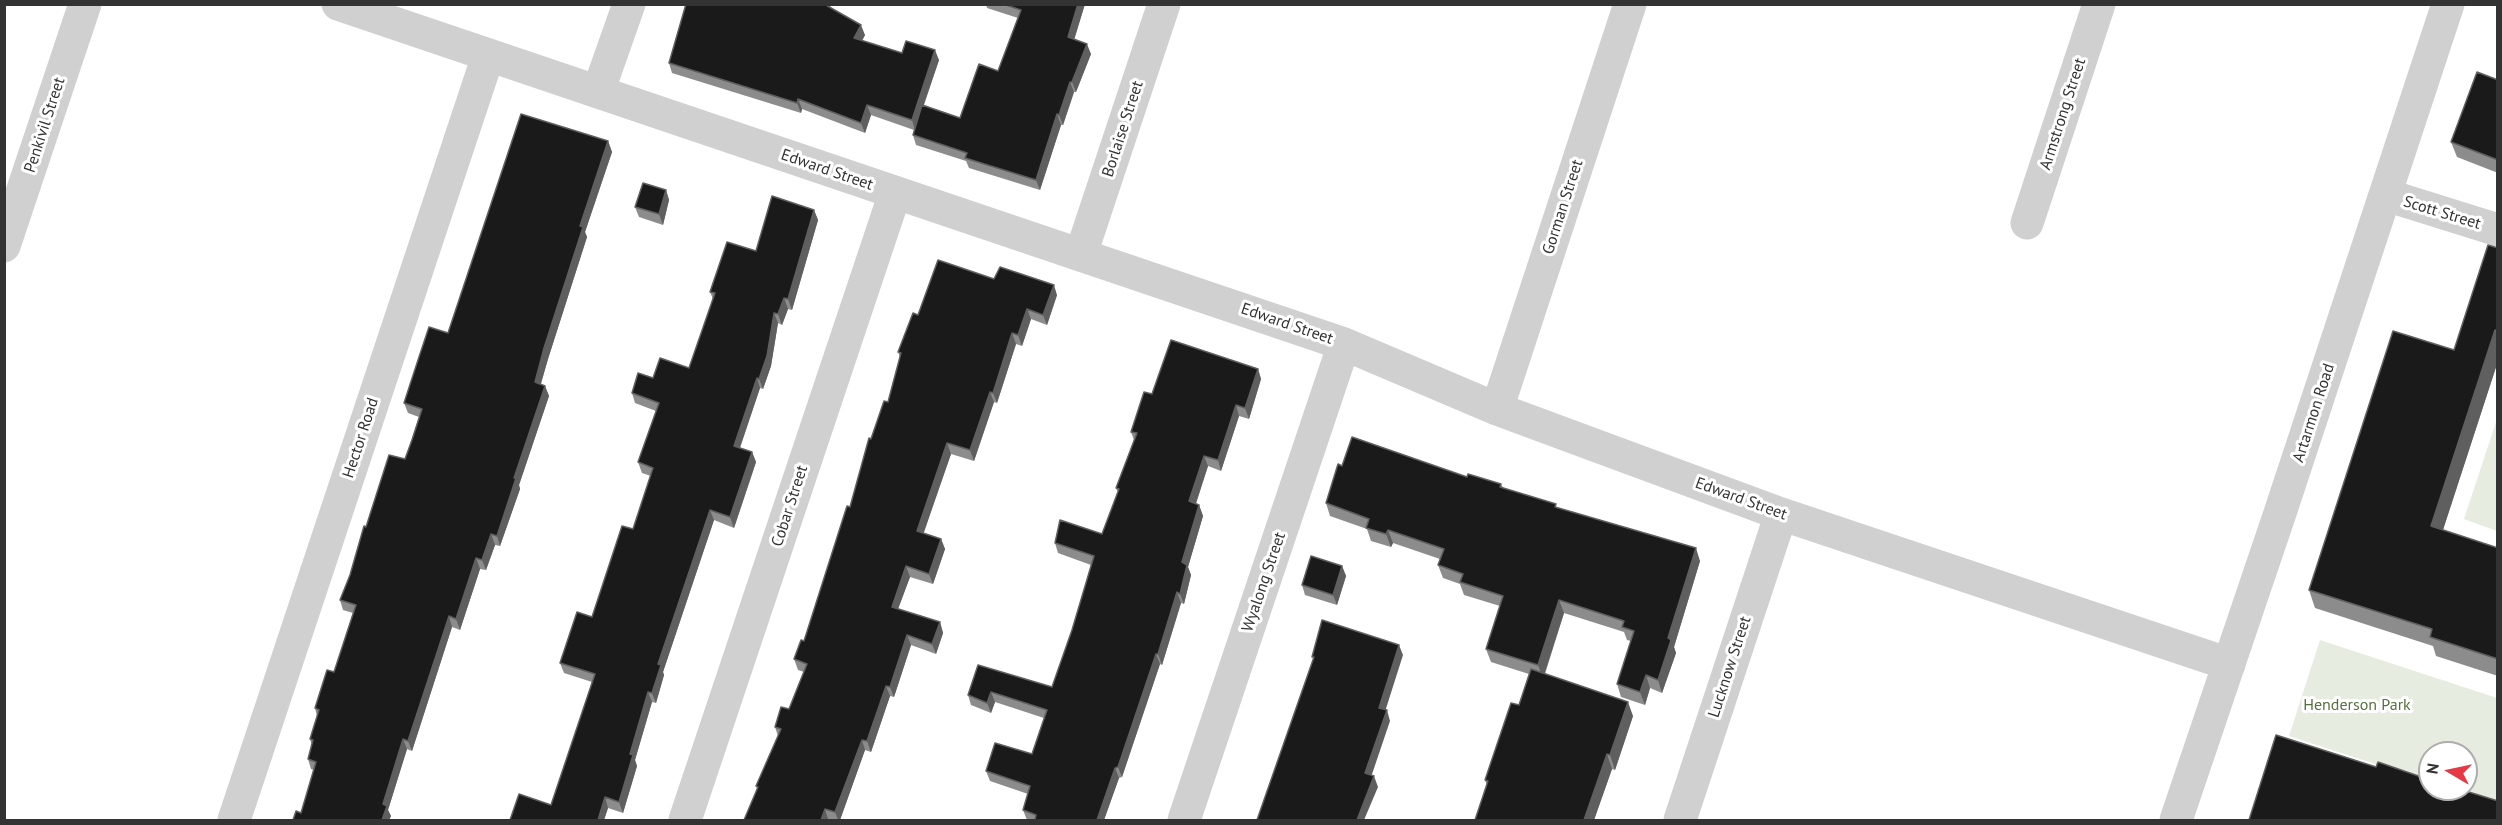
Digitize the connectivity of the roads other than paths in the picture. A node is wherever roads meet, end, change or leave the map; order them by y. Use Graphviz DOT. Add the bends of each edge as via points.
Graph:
graph roads {
  1 [pos="85,4"];
  2 [pos="338,4"];
  3 [pos="629,4"];
  4 [pos="1164,4"];
  5 [pos="1630,4"];
  6 [pos="2099,4"];
  7 [pos="2448,4"];
  8 [pos="488,56"];
  9 [pos="598,92"];
  10 [pos="895,192"];
  11 [pos="2386,195"];
  12 [pos="2026,223"];
  13 [pos="2498,230"];
  14 [pos="4,246"];
  15 [pos="1081,254"];
  16 [pos="1344,344"];
  17 [pos="1497,409"];
  18 [pos="1781,514"];
  19 [pos="2229,664"];
  20 [pos="234,820"];
  21 [pos="685,820"];
  22 [pos="1184,820"];
  23 [pos="1680,820"];
  24 [pos="2176,820"];
  1 -- 14 [label="street, Penkivil Street"];
  2 -- 8 [label="street, Edward Street"];
  3 -- 9 [label="street"];
  4 -- 15 [label="street, Borlaise Street"];
  5 -- 17 [label="street, Gorman Street"];
  6 -- 12 [label="street, Armstrong Street"];
  7 -- 11 [label="street, Artarmon Road"];
  8 -- 9 [label="street, Edward Street"];
  8 -- 20 [label="street, Hector Road"];
  9 -- 10 [label="street, Edward Street"];
  10 -- 15 [label="street, Edward Street"];
  10 -- 21 [label="street, Cobar Street"];
  11 -- 13 [label="street, Scott Street"];
  11 -- 19 [label="street, Artarmon Road"];
  15 -- 16 [label="street, Edward Street"];
  16 -- 17 [label="street, Edward Street"];
  16 -- 22 [label="street, Wyalong Street"];
  17 -- 18 [label="street, Edward Street"];
  18 -- 19 [label="street, Edward Street"];
  18 -- 23 [label="street, Lucknow Street"];
  19 -- 24 [label="street, Artarmon Road"];
}
